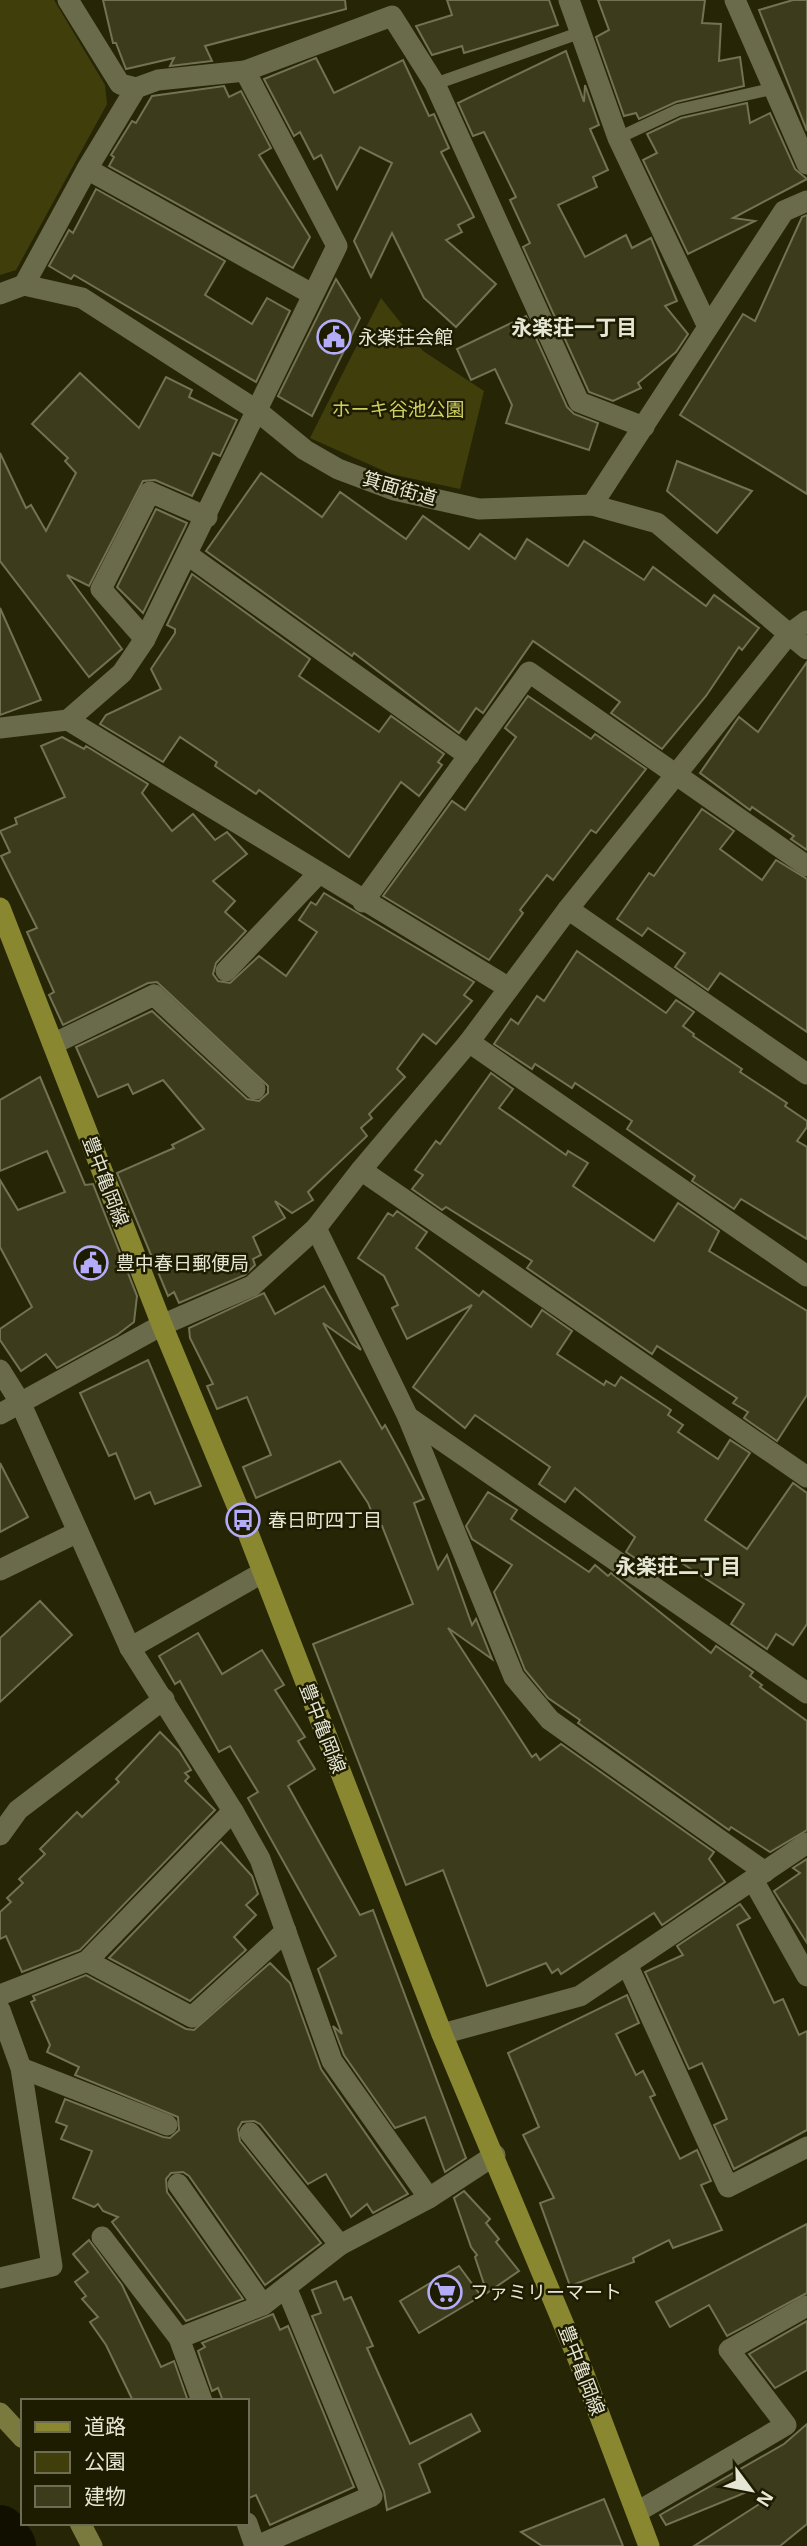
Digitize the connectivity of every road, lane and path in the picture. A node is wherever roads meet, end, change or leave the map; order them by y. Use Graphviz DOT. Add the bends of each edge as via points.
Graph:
graph roads {
  1 [pos="68,0"];
  2 [pos="569,0"];
  3 [pos="736,0"];
  4 [pos="579,33"];
  5 [pos="245,71"];
  6 [pos="435,84"];
  7 [pos="136,88"];
  8 [pos="776,88"];
  9 [pos="618,138"];
  10 [pos="807,164"];
  11 [pos="87,169"];
  12 [pos="807,201"];
  13 [pos="24,285"];
  14 [pos="312,294"];
  15 [pos="0,295"];
  16 [pos="708,327"];
  17 [pos="256,410"];
  18 [pos="644,427"];
  19 [pos="592,505"];
  20 [pos="207,517"];
  21 [pos="188,555"];
  22 [pos="807,621"];
  23 [pos="788,635"];
  24 [pos="145,639"];
  25 [pos="807,649"];
  26 [pos="68,720"];
  27 [pos="0,728"];
  28 [pos="468,756"];
  29 [pos="677,773"];
  30 [pos="807,866"];
  31 [pos="318,874"];
  32 [pos="363,902"];
  33 [pos="0,908"];
  34 [pos="568,909"];
  35 [pos="226,971"];
  36 [pos="509,988"];
  37 [pos="469,1042"];
  38 [pos="53,1044"];
  39 [pos="807,1074"];
  40 [pos="255,1089"];
  41 [pos="361,1170"];
  42 [pos="316,1228"];
  43 [pos="807,1276"];
  44 [pos="162,1325"];
  45 [pos="0,1370"];
  46 [pos="20,1402"];
  47 [pos="0,1414"];
  48 [pos="408,1417"];
  49 [pos="807,1477"];
  50 [pos="79,1532"];
  51 [pos="0,1570"];
  52 [pos="262,1573"];
  53 [pos="130,1648"];
  54 [pos="807,1693"];
  55 [pos="164,1699"];
  56 [pos="233,1811"];
  57 [pos="0,1835"];
  58 [pos="807,1843"];
  59 [pos="759,1876"];
  60 [pos="286,1931"];
  61 [pos="87,1961"];
  62 [pos="627,1964"];
  63 [pos="806,1970"];
  64 [pos="0,1995"];
  65 [pos="0,2010"];
  66 [pos="442,2034"];
  67 [pos="21,2068"];
  68 [pos="167,2125"];
  69 [pos="250,2133"];
  70 [pos="807,2147"];
  71 [pos="495,2155"];
  72 [pos="178,2184"];
  73 [pos="429,2198"];
  74 [pos="102,2237"];
  75 [pos="340,2245"];
  76 [pos="0,2278"];
  77 [pos="286,2287"];
  78 [pos="264,2305"];
  79 [pos="807,2306"];
  80 [pos="179,2338"];
  81 [pos="201,2399"];
  82 [pos="0,2413"];
  83 [pos="21,2436"];
  84 [pos="637,2512"];
  85 [pos="81,2525"];
  86 [pos="248,2525"];
  87 [pos="92,2546"];
  88 [pos="256,2546"];
  89 [pos="649,2546"];
  1 -- 7 [label="street" via="120,84"];
  2 -- 4 [label="street"];
  3 -- 8 [label="street"];
  4 -- 6 [label="lane"];
  4 -- 9 [label="street"];
  5 -- 6 [label="street" via="392,16"];
  5 -- 7 [label="street" via="158,80"];
  5 -- 14 [label="street" via="337,246"];
  6 -- 18 [label="street" via="579,402"];
  7 -- 11 [label="street"];
  8 -- 9 [label="lane" via="678,110"];
  8 -- 10 [label="street"];
  9 -- 16 [label="street"];
  11 -- 13 [label="street"];
  11 -- 14 [label="street"];
  12 -- 16 [label="street" via="784,211"];
  13 -- 15 [label="street"];
  13 -- 17 [label="street, 箕面街道" via="82,298"];
  14 -- 17 [label="street"];
  16 -- 18 [label="street"];
  17 -- 19 [label="street, 箕面街道" via="305,450 338,469 394,490 479,509"];
  17 -- 20 [label="street"];
  18 -- 19 [label="street"];
  19 -- 23 [label="street, 箕面街道" via="657,523"];
  20 -- 21 [label="street"];
  20 -- 24 [label="street" via="149,492 101,589"];
  21 -- 24 [label="street"];
  21 -- 28 [label="street"];
  22 -- 23 [label="street"];
  23 -- 25 [label="street, 箕面街道"];
  23 -- 29 [label="street"];
  24 -- 26 [label="street" via="122,673"];
  26 -- 27 [label="street"];
  26 -- 31 [label="street"];
  28 -- 29 [label="street" via="530,672"];
  28 -- 32 [label="street"];
  29 -- 30 [label="street"];
  29 -- 34 [label="street"];
  31 -- 32 [label="street"];
  31 -- 35 [label="street"];
  32 -- 36 [label="street"];
  33 -- 38 [label="main road, 豊中亀岡線"];
  34 -- 36 [label="street"];
  34 -- 39 [label="street"];
  36 -- 37 [label="street"];
  37 -- 41 [label="street"];
  37 -- 43 [label="street"];
  38 -- 40 [label="street" via="154,995"];
  38 -- 44 [label="main road, 豊中亀岡線"];
  41 -- 42 [label="street"];
  41 -- 49 [label="street"];
  42 -- 44 [label="street" via="252,1286"];
  42 -- 48 [label="street"];
  44 -- 46 [label="street"];
  44 -- 52 [label="main road, 豊中亀岡線"];
  45 -- 46 [label="street"];
  46 -- 47 [label="street"];
  46 -- 50 [label="street"];
  48 -- 54 [label="street"];
  48 -- 59 [label="street" via="514,1677 550,1720"];
  50 -- 51 [label="street"];
  50 -- 53 [label="street"];
  52 -- 53 [label="street"];
  52 -- 66 [label="main road, 豊中亀岡線"];
  53 -- 55 [label="street"];
  55 -- 56 [label="street"];
  55 -- 57 [label="street" via="18,1810"];
  56 -- 60 [label="street" via="260,1859"];
  56 -- 61 [label="street"];
  58 -- 59 [label="street"];
  59 -- 62 [label="street"];
  59 -- 63 [label="street"];
  60 -- 61 [label="street" via="192,2017"];
  60 -- 73 [label="street" via="332,2061"];
  61 -- 64 [label="street"];
  62 -- 66 [label="street" via="579,1996"];
  62 -- 70 [label="street" via="728,2187"];
  65 -- 67 [label="street"];
  66 -- 71 [label="main road, 豊中亀岡線"];
  67 -- 68 [label="street"];
  67 -- 76 [label="street" via="52,2266"];
  69 -- 75 [label="street"];
  71 -- 73 [label="street"];
  71 -- 84 [label="main road, 豊中亀岡線"];
  72 -- 78 [label="street"];
  73 -- 75 [label="street"];
  74 -- 80 [label="street"];
  75 -- 77 [label="street"];
  77 -- 78 [label="street"];
  77 -- 88 [label="street" via="372,2496"];
  78 -- 80 [label="street"];
  79 -- 84 [label="street" via="729,2350 786,2425"];
  80 -- 81 [label="street"];
  82 -- 83 [label="street"];
  84 -- 89 [label="main road, 豊中亀岡線"];
  85 -- 87 [label="street"];
  86 -- 88 [label="street"];
}
